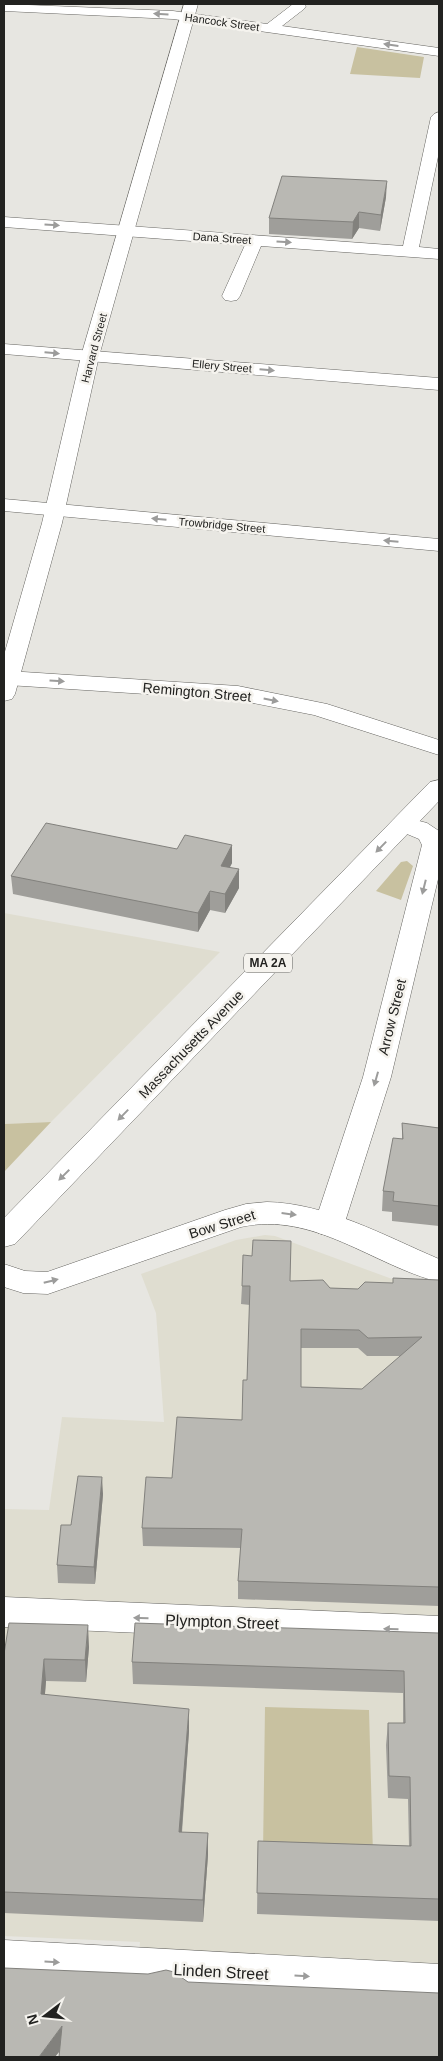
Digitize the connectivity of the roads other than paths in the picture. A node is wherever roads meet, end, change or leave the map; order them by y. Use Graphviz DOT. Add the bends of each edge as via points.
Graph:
graph roads {
  1 [pos="11,6"];
  2 [pos="299,6"];
  3 [pos="189,10"];
  4 [pos="4,23"];
  5 [pos="270,29"];
  6 [pos="439,52"];
  7 [pos="439,117"];
  8 [pos="4,222"];
  9 [pos="125,230"];
  10 [pos="255,240"];
  11 [pos="412,252"];
  12 [pos="439,254"];
  13 [pos="231,296"];
  14 [pos="4,349"];
  15 [pos="90,356"];
  16 [pos="439,384"];
  17 [pos="4,506"];
  18 [pos="54,510"];
  19 [pos="439,545"];
  20 [pos="6,686"];
  21 [pos="439,748"];
  22 [pos="439,787"];
  23 [pos="404,824"];
  24 [pos="329,1225"];
  25 [pos="4,1236"];
  26 [pos="439,1271"];
  27 [pos="4,1275"];
  28 [pos="4,1612"];
  29 [pos="439,1631"];
  30 [pos="4,1960"];
  31 [pos="439,1983"];
  3 -- 1 [label="street, Hancock Street, one-way"];
  1 -- 4 [label="street"];
  2 -- 5 [label="street"];
  3 -- 5 [label="street, Hancock Street"];
  3 -- 9 [label="street, Harvard Street"];
  6 -- 5 [label="street, Hancock Street, one-way"];
  7 -- 11 [label="street"];
  8 -- 9 [label="street, Dana Street, one-way"];
  9 -- 10 [label="street, Dana Street"];
  9 -- 15 [label="street, Harvard Street"];
  10 -- 11 [label="street, Dana Street, one-way"];
  10 -- 13 [label="street"];
  11 -- 12 [label="street, Dana Street"];
  14 -- 15 [label="street, Ellery Street, one-way"];
  15 -- 16 [label="street, Ellery Street, one-way"];
  15 -- 18 [label="street, Harvard Street"];
  17 -- 18 [label="street, Trowbridge Street"];
  19 -- 18 [label="street, Trowbridge Street, one-way"];
  18 -- 20 [label="street, Harvard Street"];
  20 -- 21 [label="street, Remington Street, one-way" via="238,693 319,709"];
  22 -- 23 [label="street, Massachusetts Avenue / MA 2A"];
  23 -- 24 [label="street, Arrow Street, one-way" via="428,834 434,839 434,846 377,1077"];
  23 -- 25 [label="street, Massachusetts Avenue / MA 2A, one-way"];
  24 -- 26 [label="street, Bow Street"];
  27 -- 24 [label="street, Bow Street, one-way" via="23,1282 48,1282 255,1213 297,1215"];
  29 -- 28 [label="street, Plympton Street, one-way"];
  30 -- 31 [label="street, Linden Street, one-way"];
}
